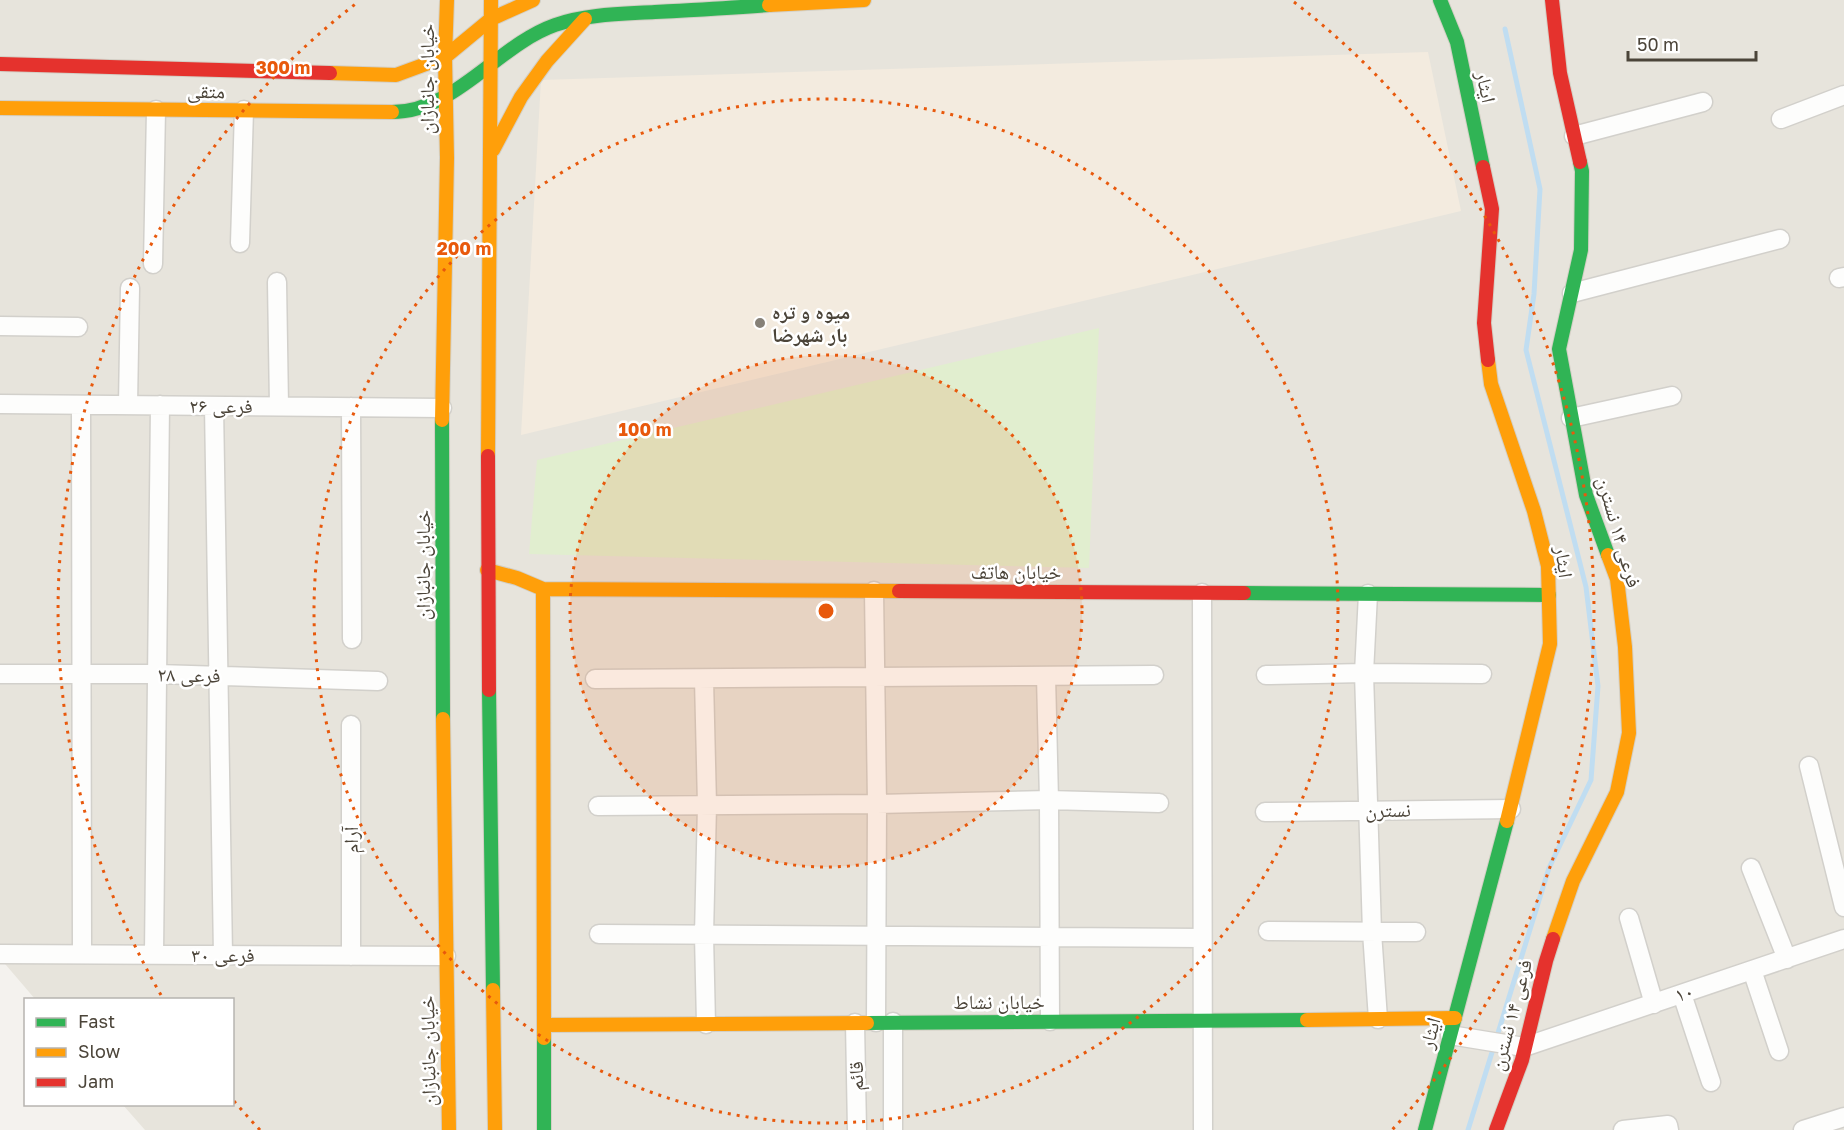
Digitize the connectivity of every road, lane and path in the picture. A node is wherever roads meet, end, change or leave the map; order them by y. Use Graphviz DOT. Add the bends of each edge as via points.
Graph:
graph roads {
  1 [pos="447,0"];
  2 [pos="491,0"];
  3 [pos="532,0"];
  4 [pos="864,0"];
  5 [pos="1440,0"];
  6 [pos="1552,0"];
  7 [pos="492,19"];
  8 [pos="585,19"];
  9 [pos="445,57"];
  10 [pos="492,62"];
  11 [pos="0,64"];
  12 [pos="1844,95"];
  13 [pos="446,99"];
  14 [pos="1703,102"];
  15 [pos="0,108"];
  16 [pos="156,110"];
  17 [pos="244,110"];
  18 [pos="1781,119"];
  19 [pos="1574,136"];
  20 [pos="491,153"];
  21 [pos="1780,239"];
  22 [pos="240,243"];
  23 [pos="153,264"];
  24 [pos="277,282"];
  25 [pos="130,288"];
  26 [pos="1572,292"];
  27 [pos="0,326"];
  28 [pos="78,327"];
  29 [pos="1672,396"];
  30 [pos="0,404"];
  31 [pos="81,405"];
  32 [pos="128,405"];
  33 [pos="160,405"];
  34 [pos="214,406"];
  35 [pos="279,406"];
  36 [pos="351,407"];
  37 [pos="442,408"];
  38 [pos="1571,418"];
  39 [pos="487,570"];
  40 [pos="543,589"];
  41 [pos="874,591"];
  42 [pos="1202,593"];
  43 [pos="1368,594"];
  44 [pos="1548,595"];
  45 [pos="352,639"];
  46 [pos="1364,673"];
  47 [pos="158,674"];
  48 [pos="1482,674"];
  49 [pos="0,675"];
  50 [pos="1154,675"];
  51 [pos="1266,675"];
  52 [pos="82,676"];
  53 [pos="220,676"];
  54 [pos="1046,676"];
  55 [pos="874,677"];
  56 [pos="595,679"];
  57 [pos="704,679"];
  58 [pos="378,681"];
  59 [pos="351,725"];
  60 [pos="1809,766"];
  61 [pos="1049,801"];
  62 [pos="1159,803"];
  63 [pos="877,804"];
  64 [pos="706,805"];
  65 [pos="598,806"];
  66 [pos="1510,809"];
  67 [pos="1369,811"];
  68 [pos="1265,812"];
  69 [pos="1751,868"];
  70 [pos="1839,868"];
  71 [pos="1844,907"];
  72 [pos="1629,918"];
  73 [pos="1268,931"];
  74 [pos="1372,932"];
  75 [pos="1416,932"];
  76 [pos="599,934"];
  77 [pos="704,935"];
  78 [pos="876,936"];
  79 [pos="1050,936"];
  80 [pos="1202,938"];
  81 [pos="1844,939"];
  82 [pos="0,954"];
  83 [pos="82,954"];
  84 [pos="153,954"];
  85 [pos="223,955"];
  86 [pos="351,956"];
  87 [pos="446,956"];
  88 [pos="1787,959"];
  89 [pos="1752,970"];
  90 [pos="1682,994"];
  91 [pos="1654,1004"];
  92 [pos="1378,1019"];
  93 [pos="1050,1021"];
  94 [pos="885,1022"];
  95 [pos="1203,1022"];
  96 [pos="855,1023"];
  97 [pos="706,1024"];
  98 [pos="544,1025"];
  99 [pos="1453,1026"];
  100 [pos="1518,1045"];
  101 [pos="1779,1051"];
  102 [pos="1711,1082"];
  103 [pos="1844,1117"];
  104 [pos="449,1130"];
  105 [pos="495,1130"];
  106 [pos="544,1130"];
  107 [pos="857,1130"];
  108 [pos="893,1130"];
  109 [pos="1203,1130"];
  110 [pos="1425,1130"];
  111 [pos="1496,1130"];
  112 [pos="1623,1130"];
  113 [pos="1669,1130"];
  114 [pos="1803,1130"];
  1 -- 9 [label="street, خیابان جانبازان"];
  2 -- 7 [label="street"];
  3 -- 7 [label="street, متقی"];
  4 -- 8 [label="street"];
  5 -- 44 [label="street, ایثار" via="1457,42 1492,209 1484,323 1491,384 1534,511 1548,566"];
  6 -- 19 [label="street, فرعی ۱۴ نسترن" via="1560,73"];
  7 -- 9 [label="street, متقی"];
  7 -- 10 [label="street"];
  8 -- 10 [label="street" via="534,35"];
  8 -- 20 [label="street" via="527,88"];
  9 -- 11 [label="street, متقی" via="396,75"];
  9 -- 13 [label="street, خیابان جانبازان"];
  10 -- 13 [label="street"];
  10 -- 20 [label="street"];
  12 -- 18 [label="street"];
  13 -- 17 [label="street, متقی" via="406,112"];
  13 -- 37 [label="street, خیابان جانبازان"];
  14 -- 19 [label="street"];
  15 -- 16 [label="street, متقی"];
  16 -- 17 [label="street, متقی"];
  16 -- 23 [label="street"];
  17 -- 22 [label="street"];
  19 -- 26 [label="street, فرعی ۱۴ نسترن" via="1582,171 1581,250"];
  20 -- 39 [label="street"];
  21 -- 26 [label="street"];
  24 -- 35 [label="street"];
  25 -- 32 [label="street"];
  26 -- 38 [label="street, فرعی ۱۴ نسترن" via="1559,349"];
  27 -- 28 [label="street"];
  29 -- 38 [label="street"];
  30 -- 31 [label="street, فرعی ۲۶"];
  31 -- 32 [label="street, فرعی ۲۶"];
  31 -- 52 [label="street"];
  32 -- 33 [label="street, فرعی ۲۶"];
  33 -- 34 [label="street, فرعی ۲۶"];
  33 -- 47 [label="street"];
  34 -- 35 [label="street, فرعی ۲۶"];
  34 -- 53 [label="street"];
  35 -- 36 [label="street, فرعی ۲۶"];
  36 -- 37 [label="street, فرعی ۲۶"];
  36 -- 45 [label="street"];
  37 -- 87 [label="street, خیابان جانبازان"];
  38 -- 100 [label="street, فرعی ۱۴ نسترن" via="1586,495 1617,579 1629,733 1617,792 1573,881"];
  39 -- 40 [label="street, خیابان هاتف"];
  39 -- 105 [label="street"];
  40 -- 41 [label="street, خیابان هاتف"];
  40 -- 98 [label="street"];
  41 -- 42 [label="street, خیابان هاتف"];
  41 -- 55 [label="street"];
  42 -- 43 [label="street, خیابان هاتف"];
  42 -- 80 [label="street"];
  43 -- 44 [label="street, خیابان هاتف"];
  43 -- 46 [label="street"];
  44 -- 66 [label="street, ایثار" via="1550,644"];
  46 -- 48 [label="street"];
  46 -- 51 [label="street"];
  46 -- 67 [label="street"];
  47 -- 52 [label="street, فرعی ۲۸"];
  47 -- 53 [label="street, فرعی ۲۸"];
  47 -- 84 [label="street"];
  49 -- 52 [label="street, فرعی ۲۸"];
  50 -- 54 [label="street"];
  52 -- 83 [label="street"];
  53 -- 58 [label="street, فرعی ۲۸"];
  53 -- 85 [label="street"];
  54 -- 55 [label="street"];
  54 -- 61 [label="street"];
  55 -- 57 [label="street"];
  55 -- 63 [label="street"];
  56 -- 57 [label="street"];
  57 -- 64 [label="street"];
  59 -- 86 [label="street, آرام"];
  60 -- 70 [label="street"];
  61 -- 62 [label="street"];
  61 -- 63 [label="street"];
  61 -- 79 [label="street"];
  63 -- 64 [label="street"];
  63 -- 78 [label="street"];
  64 -- 65 [label="street"];
  64 -- 77 [label="street"];
  66 -- 67 [label="street, نسترن"];
  66 -- 99 [label="street, ایثار"];
  67 -- 68 [label="street, نسترن"];
  67 -- 74 [label="street"];
  69 -- 88 [label="street"];
  70 -- 71 [label="street"];
  72 -- 91 [label="street"];
  73 -- 74 [label="street"];
  74 -- 75 [label="street"];
  74 -- 92 [label="street"];
  76 -- 77 [label="street"];
  77 -- 78 [label="street"];
  77 -- 97 [label="street"];
  78 -- 79 [label="street"];
  78 -- 94 [label="street"];
  79 -- 80 [label="street"];
  79 -- 93 [label="street"];
  80 -- 95 [label="street"];
  81 -- 88 [label="street, ۱۰"];
  82 -- 83 [label="street, فرعی ۳۰"];
  83 -- 84 [label="street, فرعی ۳۰"];
  84 -- 85 [label="street, فرعی ۳۰"];
  85 -- 86 [label="street, فرعی ۳۰"];
  86 -- 87 [label="street, فرعی ۳۰"];
  87 -- 104 [label="street, خیابان جانبازان"];
  88 -- 89 [label="street, ۱۰"];
  89 -- 90 [label="street, ۱۰"];
  89 -- 101 [label="street"];
  90 -- 91 [label="street, ۱۰"];
  90 -- 102 [label="street"];
  91 -- 100 [label="street, ۱۰"];
  92 -- 95 [label="street, خیابان نشاط"];
  92 -- 99 [label="street, خیابان نشاط"];
  93 -- 94 [label="street, خیابان نشاط"];
  93 -- 95 [label="street, خیابان نشاط"];
  94 -- 96 [label="street, خیابان نشاط"];
  94 -- 108 [label="street"];
  95 -- 109 [label="street"];
  96 -- 97 [label="street, خیابان نشاط"];
  96 -- 107 [label="street, قائم"];
  97 -- 98 [label="street, خیابان نشاط"];
  98 -- 106 [label="street"];
  99 -- 100 [label="street"];
  99 -- 110 [label="street, ایثار"];
  100 -- 111 [label="street, فرعی ۱۴ نسترن"];
  103 -- 114 [label="street"];
  112 -- 113 [label="street" via="1668,1125"];
}
